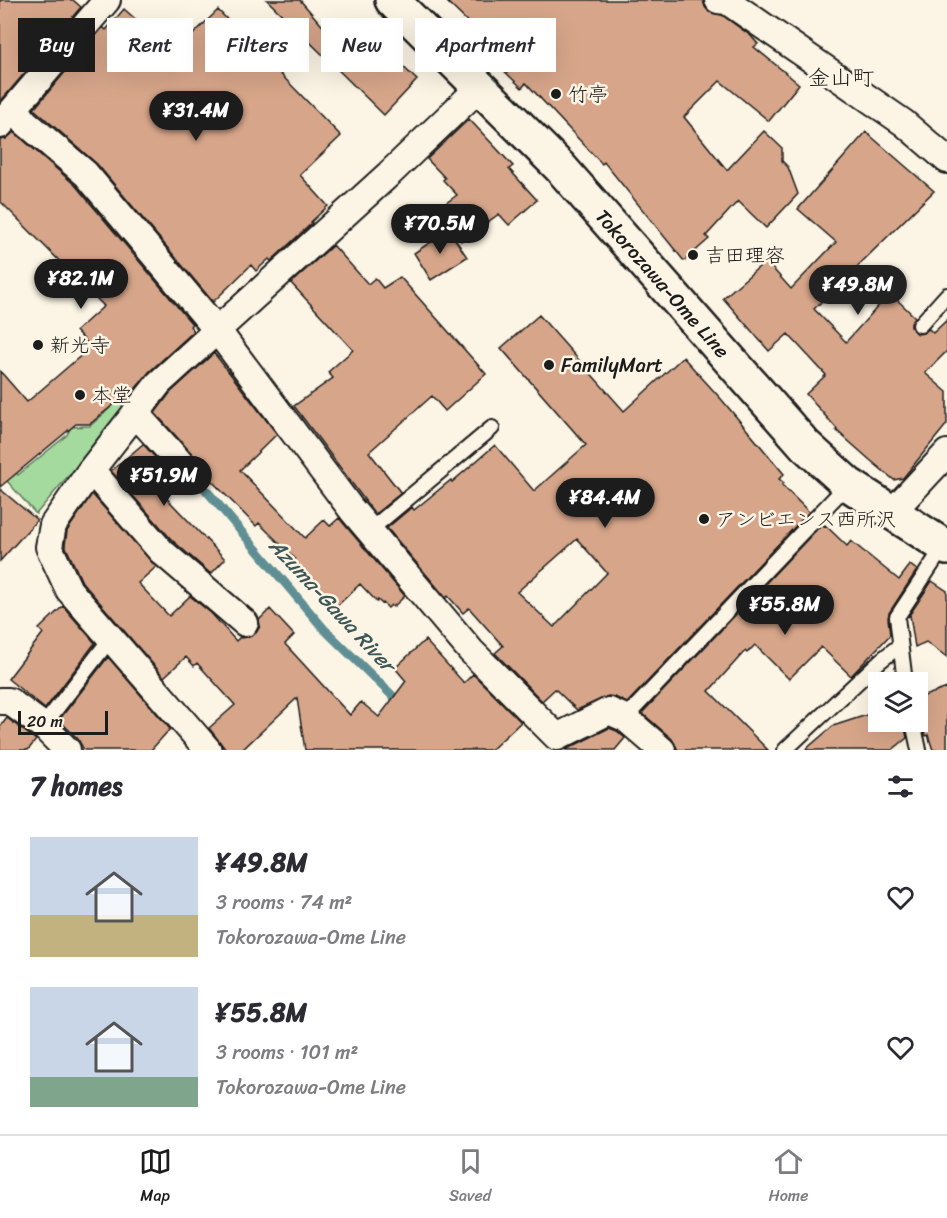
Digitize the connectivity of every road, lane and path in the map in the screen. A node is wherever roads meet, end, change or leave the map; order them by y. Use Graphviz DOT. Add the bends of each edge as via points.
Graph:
graph roads {
  1 [pos="107,0"];
  2 [pos="392,0"];
  3 [pos="724,0"];
  4 [pos="480,87"];
  5 [pos="8,117"];
  6 [pos="947,160"];
  7 [pos="947,295"];
  8 [pos="920,325"];
  9 [pos="217,330"];
  10 [pos="137,411"];
  11 [pos="492,428"];
  12 [pos="947,453"];
  13 [pos="184,467"];
  14 [pos="91,471"];
  15 [pos="848,484"];
  16 [pos="891,512"];
  17 [pos="369,531"];
  18 [pos="946,547"];
  19 [pos="245,623"];
  20 [pos="111,638"];
  21 [pos="899,646"];
  22 [pos="903,672"];
  23 [pos="0,700"];
  24 [pos="625,718"];
  25 [pos="915,732"];
  26 [pos="55,742"];
  27 [pos="552,743"];
  28 [pos="208,750"];
  29 [pos="662,750"];
  30 [pos="785,750"];
  31 [pos="919,750"];
  1 -- 5 [label="street"];
  2 -- 4 [label="main road, Tokorozawa-Ome Line"];
  3 -- 6 [label="street" via="904,123"];
  4 -- 9 [label="street"];
  4 -- 15 [label="main road, Tokorozawa-Ome Line" via="567,175 804,444"];
  5 -- 9 [label="street" via="26,122 87,174"];
  7 -- 8 [label="lane"];
  9 -- 10 [label="street" via="159,383"];
  9 -- 17 [label="street"];
  10 -- 13 [label="street"];
  10 -- 14 [label="street"];
  11 -- 17 [label="lane"];
  12 -- 16 [label="street"];
  14 -- 19 [label="street" via="161,551"];
  14 -- 20 [label="street" via="53,525 49,547 69,590"];
  15 -- 16 [label="main road, Tokorozawa-Ome Line"];
  15 -- 24 [label="lane"];
  16 -- 18 [label="main road, Tokorozawa-Ome Line"];
  17 -- 27 [label="street"];
  18 -- 21 [label="lane" via="897,617"];
  20 -- 26 [label="lane"];
  20 -- 28 [label="street"];
  21 -- 22 [label="lane"];
  21 -- 30 [label="lane"];
  23 -- 26 [label="street" via="9,701"];
  24 -- 27 [label="street" via="609,711"];
  24 -- 29 [label="street"];
  25 -- 31 [label="lane"];
}
